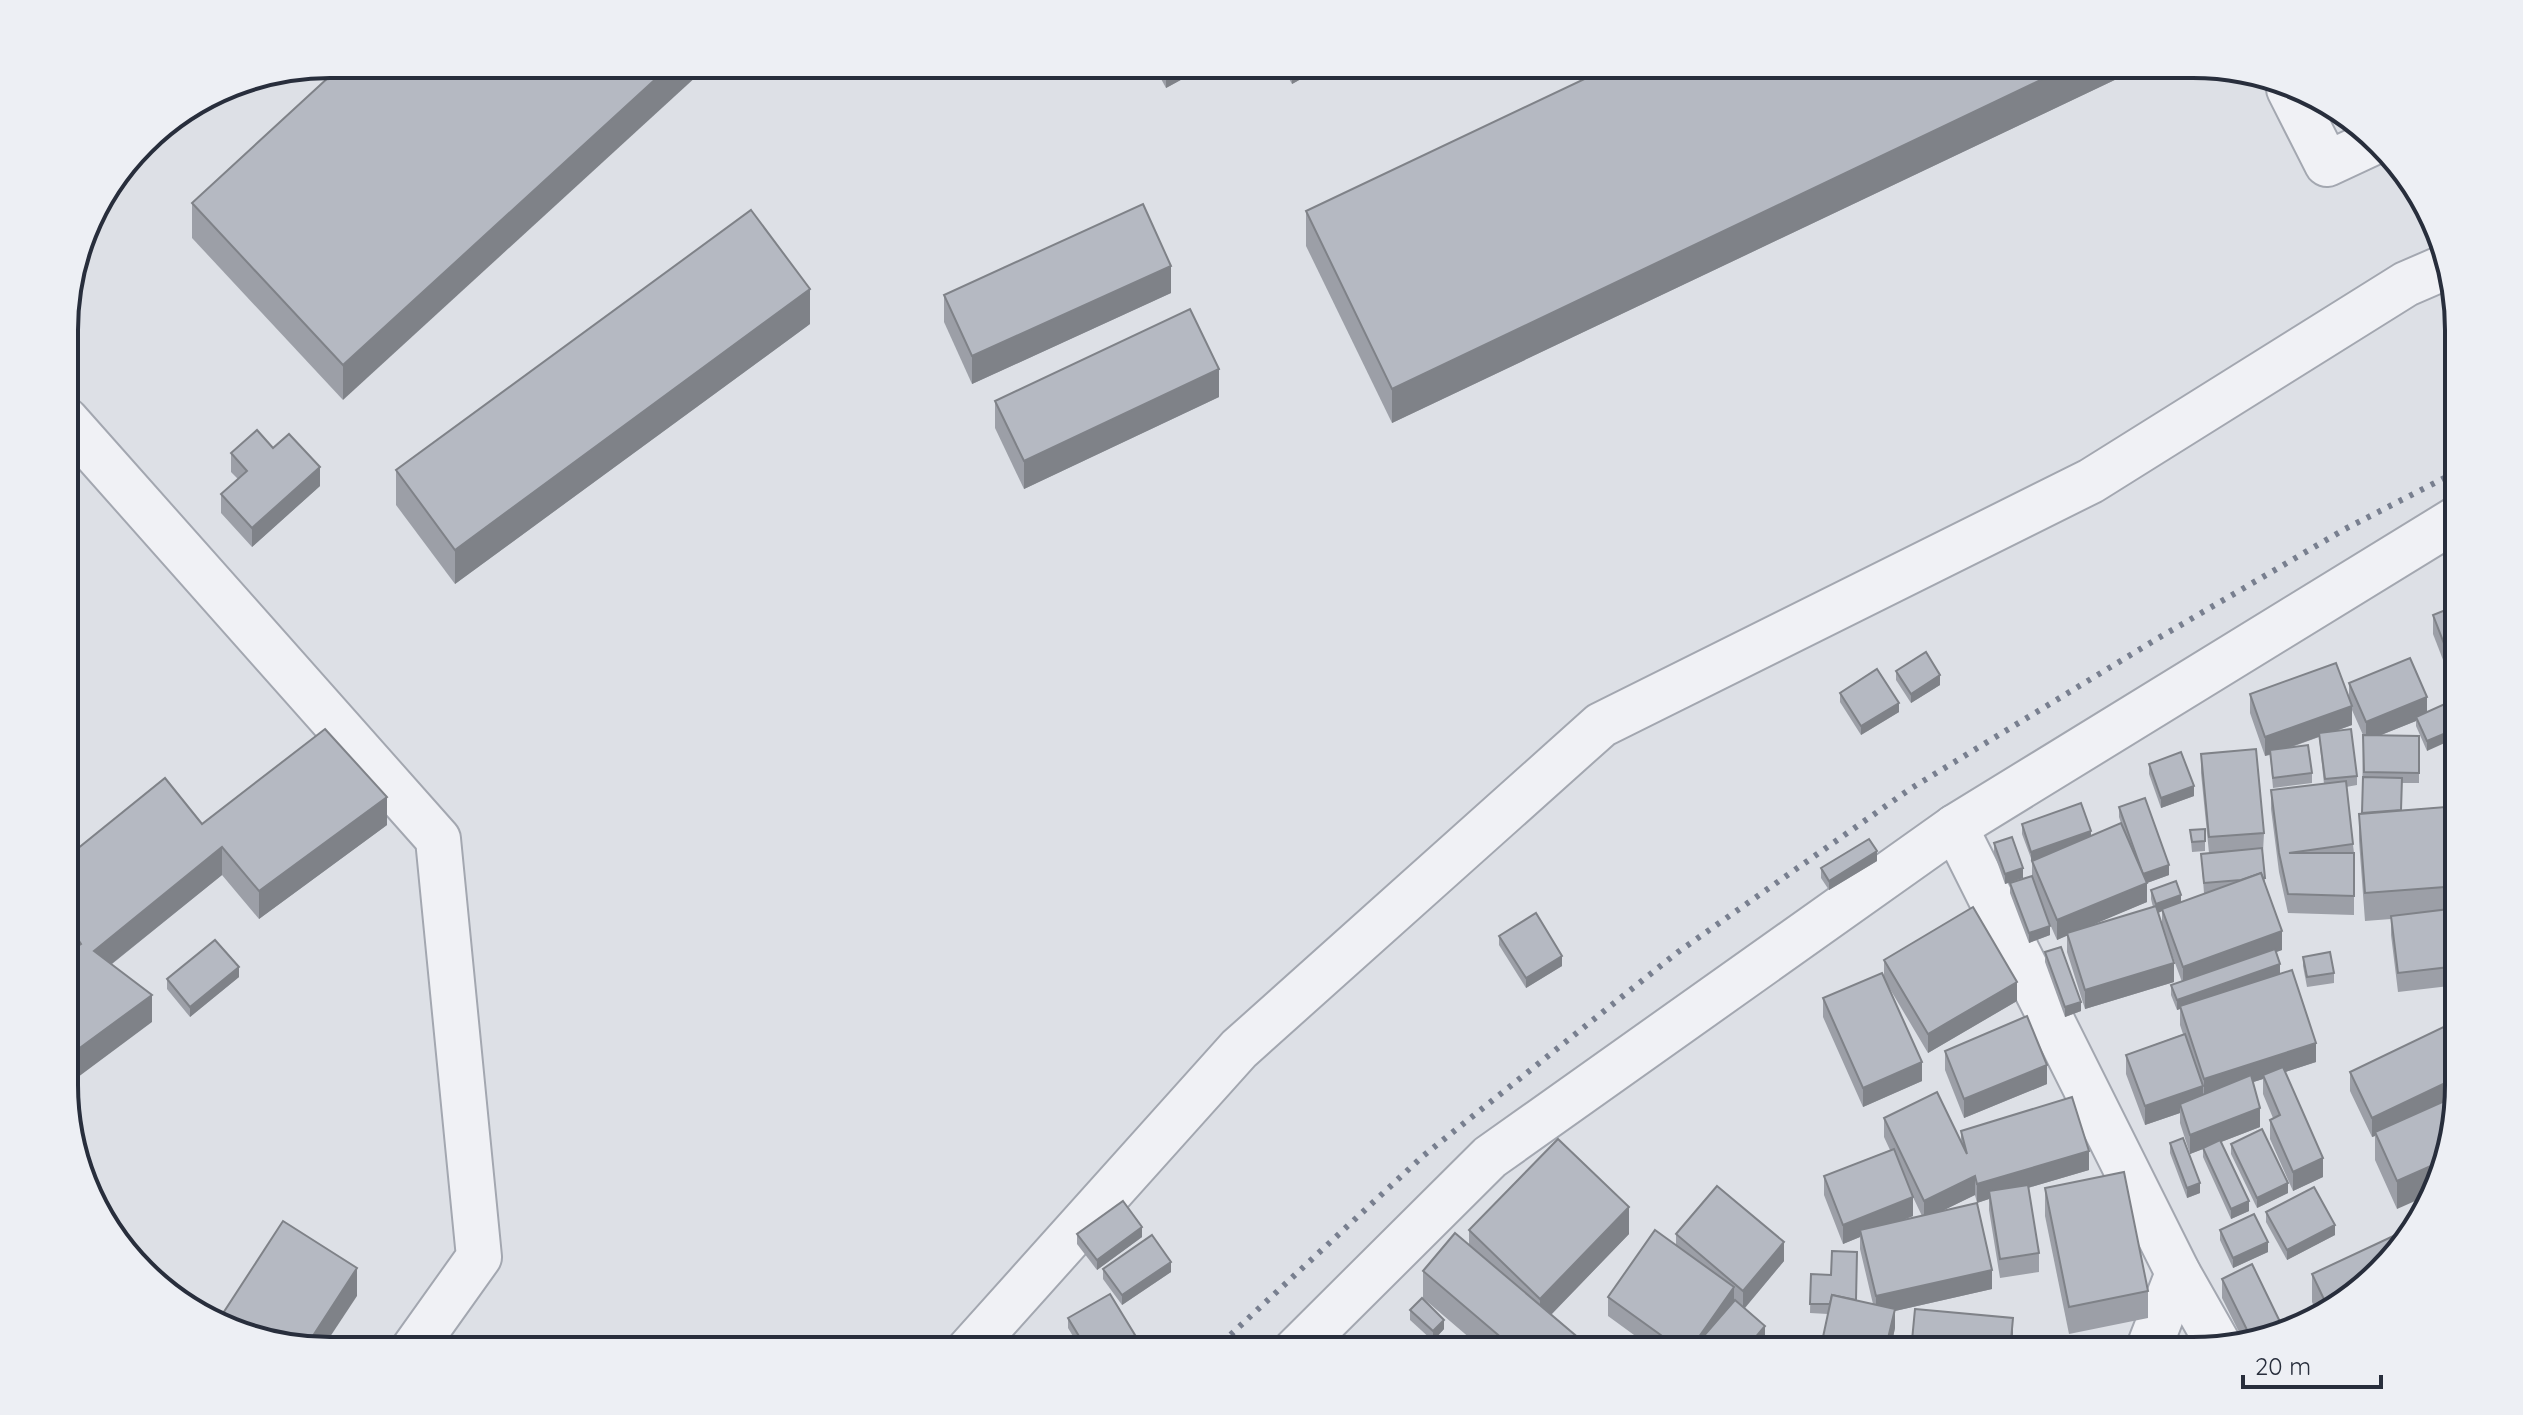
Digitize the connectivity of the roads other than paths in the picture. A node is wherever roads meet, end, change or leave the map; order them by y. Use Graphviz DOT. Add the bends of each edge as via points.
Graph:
graph roads {
  1 [pos="2294,99"];
  2 [pos="2365,146"];
  3 [pos="2437,270"];
  4 [pos="78,434"];
  5 [pos="2444,527"];
  6 [pos="1955,827"];
  7 [pos="2178,1273"];
  8 [pos="1310,1336"];
  9 [pos="2153,1336"];
  10 [pos="2214,1336"];
  11 [pos="422,1337"];
  12 [pos="981,1337"];
  1 -- 2 [label="street" via="2327,164"];
  3 -- 12 [label="street" via="2406,284 2091,481 1601,725 1239,1049"];
  4 -- 11 [label="street" via="438,839 479,1257"];
  5 -- 6 [label="street"];
  6 -- 7 [label="street"];
  6 -- 8 [label="street" via="1490,1157"];
  7 -- 9 [label="street"];
  7 -- 10 [label="street"];
}
